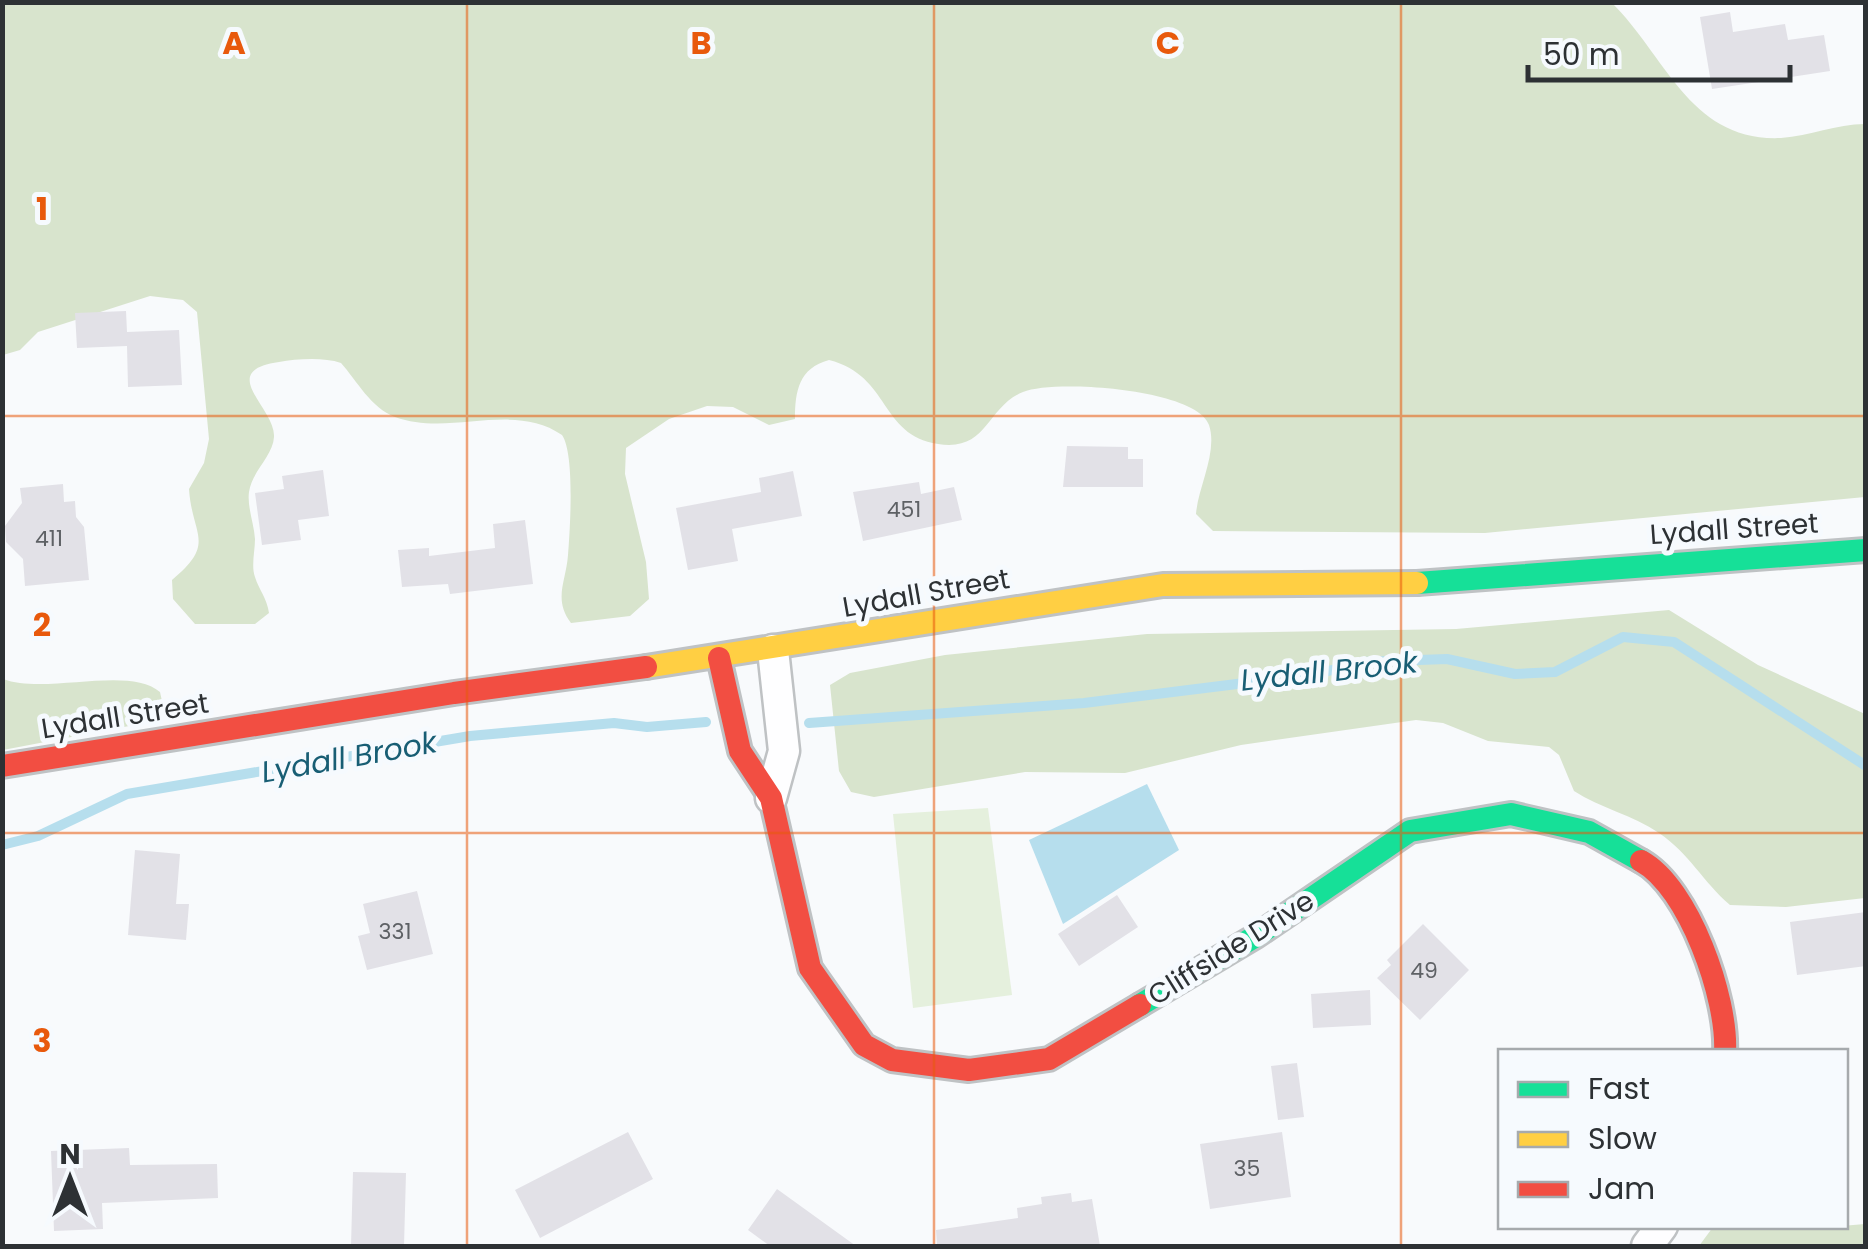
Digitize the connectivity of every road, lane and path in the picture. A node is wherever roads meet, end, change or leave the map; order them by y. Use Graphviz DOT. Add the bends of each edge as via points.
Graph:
graph roads {
  1 [pos="1866,550"];
  2 [pos="773,650"];
  3 [pos="719,658"];
  4 [pos="2,766"];
  5 [pos="771,798"];
  6 [pos="1726,1049"];
  1 -- 2 [label="street, Lydall Street" via="1472,582 1163,586"];
  2 -- 3 [label="street, Lydall Street"];
  2 -- 5 [label="street, Cliffside Drive" via="784,751"];
  3 -- 4 [label="street, Lydall Street"];
  3 -- 5 [label="street, Cliffside Drive" via="740,751"];
  5 -- 6 [label="street, Cliffside Drive" via="810,968 864,1046 892,1060 969,1070 1049,1060 1256,936 1410,832 1511,814 1589,832 1658,870 1694,924"];
}
